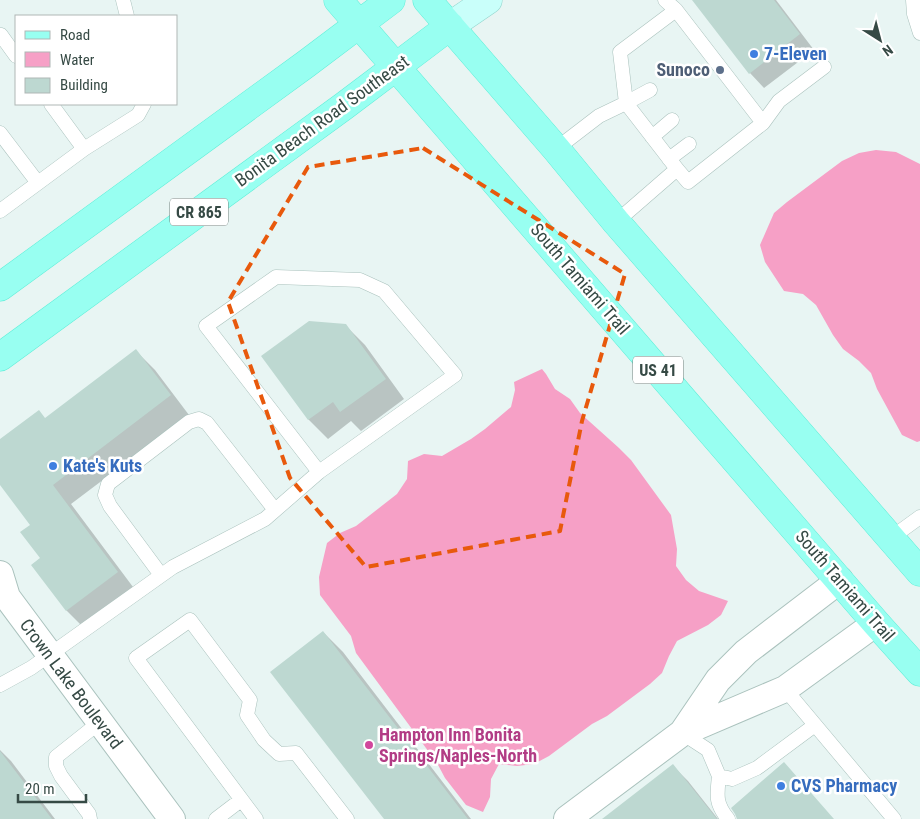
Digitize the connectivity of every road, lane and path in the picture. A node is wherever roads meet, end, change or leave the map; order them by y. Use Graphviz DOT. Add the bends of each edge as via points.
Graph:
graph roads {
  1 [pos="123,0"];
  2 [pos="338,0"];
  3 [pos="391,0"];
  4 [pos="427,0"];
  5 [pos="488,0"];
  6 [pos="665,0"];
  7 [pos="913,0"];
  8 [pos="676,10"];
  9 [pos="127,15"];
  10 [pos="360,25"];
  11 [pos="450,26"];
  12 [pos="920,33"];
  13 [pos="0,35"];
  14 [pos="15,55"];
  15 [pos="397,67"];
  16 [pos="824,67"];
  17 [pos="650,90"];
  18 [pos="626,103"];
  19 [pos="52,105"];
  20 [pos="143,105"];
  21 [pos="672,120"];
  22 [pos="763,123"];
  23 [pos="0,133"];
  24 [pos="652,137"];
  25 [pos="689,144"];
  26 [pos="84,149"];
  27 [pos="556,149"];
  28 [pos="673,164"];
  29 [pos="38,183"];
  30 [pos="0,211"];
  31 [pos="616,222"];
  32 [pos="0,288"];
  33 [pos="0,357"];
  34 [pos="319,472"];
  35 [pos="275,510"];
  36 [pos="920,517"];
  37 [pos="891,538"];
  38 [pos="920,572"];
  39 [pos="161,575"];
  40 [pos="840,580"];
  41 [pos="2,588"];
  42 [pos="876,623"];
  43 [pos="49,654"];
  44 [pos="920,672"];
  45 [pos="0,685"];
  46 [pos="785,689"];
  47 [pos="100,722"];
  48 [pos="815,725"];
  49 [pos="682,733"];
  50 [pos="719,776"];
  51 [pos="241,800"];
  52 [pos="90,819"];
  53 [pos="172,819"];
  54 [pos="216,819"];
  55 [pos="256,819"];
  56 [pos="347,819"];
  57 [pos="567,819"];
  58 [pos="728,819"];
  59 [pos="894,819"];
  1 -- 9 [label="lane"];
  2 -- 10 [label="main road, South Tamiami Trail / US 41"];
  3 -- 10 [label="main road"];
  4 -- 11 [label="main road"];
  5 -- 11 [label="main road, CR 865"];
  6 -- 8 [label="lane"];
  7 -- 12 [label="lane"];
  8 -- 18 [label="lane" via="620,52"];
  8 -- 22 [label="lane" via="700,51 740,104"];
  10 -- 15 [label="main road, South Tamiami Trail / US 41"];
  10 -- 32 [label="main road"];
  11 -- 15 [label="main road, Bonita Beach Road Southeast / CR 865"];
  11 -- 27 [label="main road"];
  13 -- 14 [label="lane"];
  15 -- 33 [label="main road, Bonita Beach Road Southeast / CR 865"];
  15 -- 40 [label="main road, South Tamiami Trail / US 41"];
  16 -- 22 [label="lane" via="779,101"];
  17 -- 18 [label="lane"];
  18 -- 24 [label="lane"];
  18 -- 27 [label="lane" via="599,116"];
  19 -- 26 [label="lane"];
  20 -- 26 [label="lane" via="138,115"];
  21 -- 24 [label="lane"];
  22 -- 28 [label="lane" via="688,182"];
  23 -- 29 [label="lane"];
  24 -- 28 [label="lane"];
  25 -- 28 [label="lane"];
  26 -- 29 [label="lane"];
  27 -- 31 [label="main road"];
  28 -- 31 [label="lane"];
  29 -- 30 [label="lane"];
  31 -- 37 [label="main road"];
  34 -- 34 [label="lane" via="206,326 276,277 360,280 384,291 455,375"];
  34 -- 35 [label="lane"];
  35 -- 39 [label="lane"];
  35 -- 39 [label="lane" via="207,423 199,418 189,422 108,484 105,495"];
  36 -- 37 [label="lane"];
  37 -- 38 [label="main road"];
  39 -- 43 [label="lane"];
  40 -- 42 [label="main road, South Tamiami Trail / US 41"];
  40 -- 49 [label="street" via="746,652 718,680"];
  41 -- 43 [label="street, Crown Lake Boulevard"];
  42 -- 44 [label="main road, South Tamiami Trail / US 41"];
  42 -- 46 [label="street"];
  43 -- 45 [label="lane"];
  43 -- 47 [label="street, Crown Lake Boulevard"];
  46 -- 48 [label="lane"];
  46 -- 49 [label="street"];
  47 -- 52 [label="lane" via="56,757 61,776"];
  47 -- 53 [label="street, Crown Lake Boulevard"];
  48 -- 50 [label="lane" via="757,768 732,779"];
  48 -- 59 [label="lane"];
  49 -- 50 [label="lane" via="708,750"];
  49 -- 57 [label="street"];
  50 -- 58 [label="lane" via="717,796"];
  51 -- 54 [label="lane"];
  51 -- 55 [label="lane"];
  51 -- 56 [label="lane" via="136,658 190,620 250,700 247,715 264,740 279,754 296,753"];
}
